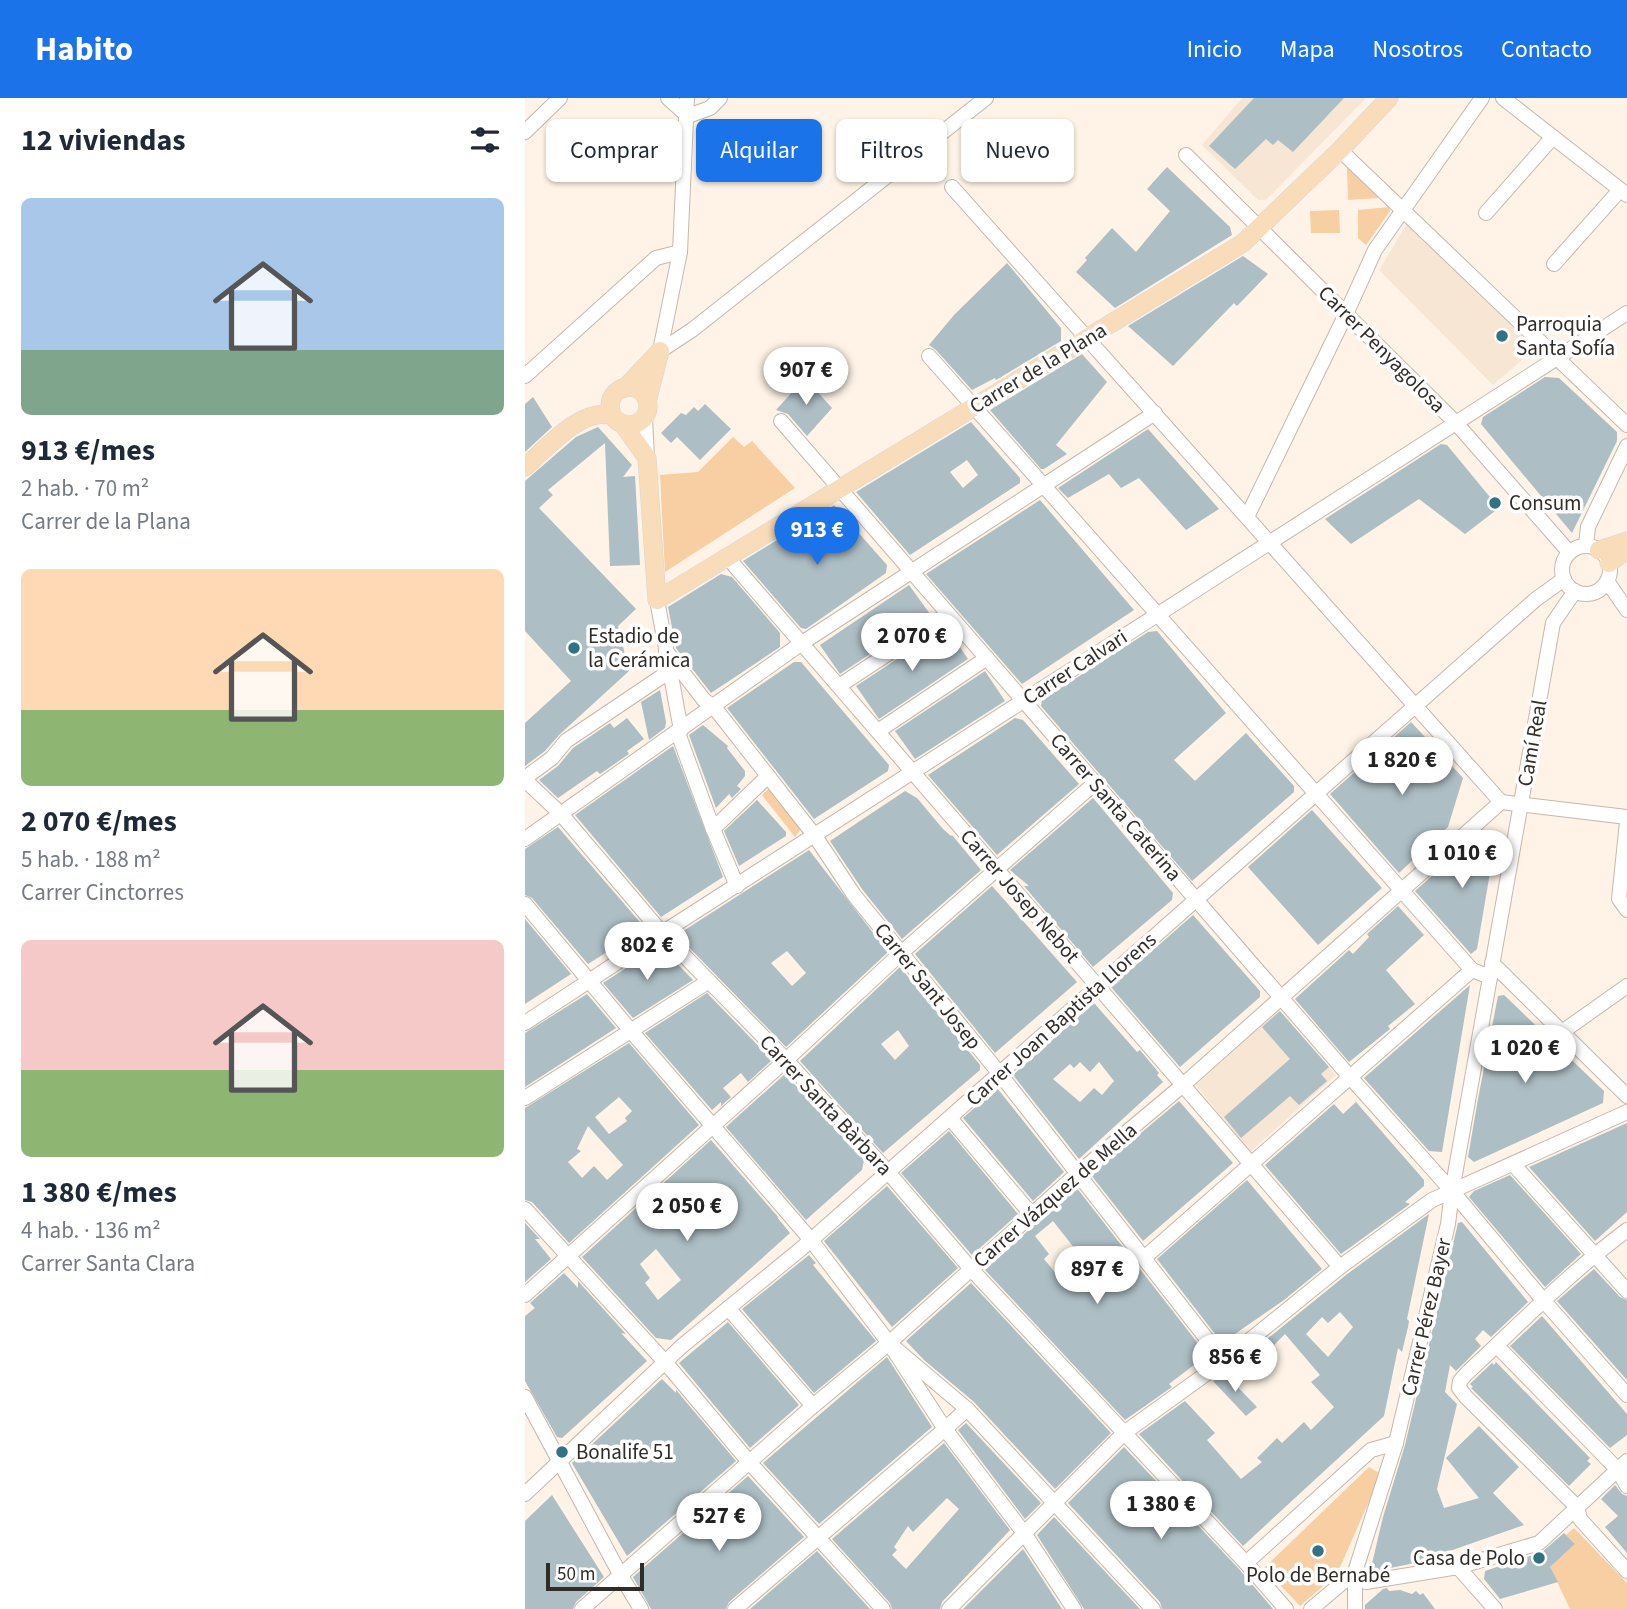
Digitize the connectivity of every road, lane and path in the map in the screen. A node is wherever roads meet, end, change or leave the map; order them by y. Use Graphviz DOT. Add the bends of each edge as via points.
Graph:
graph roads {
  1 [pos="560,98"];
  2 [pos="668,98"];
  3 [pos="687,98"];
  4 [pos="720,98"];
  5 [pos="986,98"];
  6 [pos="1389,98"];
  7 [pos="1482,98"];
  8 [pos="1503,98"];
  9 [pos="688,116"];
  10 [pos="525,132"];
  11 [pos="1553,137"];
  12 [pos="1341,150"];
  13 [pos="1186,155"];
  14 [pos="951,187"];
  15 [pos="1624,193"];
  16 [pos="1402,209"];
  17 [pos="1486,213"];
  18 [pos="1260,228"];
  19 [pos="680,252"];
  20 [pos="1553,264"];
  21 [pos="1627,313"];
  22 [pos="1346,314"];
  23 [pos="1088,338"];
  24 [pos="660,351"];
  25 [pos="929,356"];
  26 [pos="1557,358"];
  27 [pos="525,376"];
  28 [pos="625,388"];
  29 [pos="974,406"];
  30 [pos="646,409"];
  31 [pos="1155,413"];
  32 [pos="618,419"];
  33 [pos="781,421"];
  34 [pos="1456,423"];
  35 [pos="1627,425"];
  36 [pos="1627,446"];
  37 [pos="647,458"];
  38 [pos="525,467"];
  39 [pos="1043,485"];
  40 [pos="839,488"];
  41 [pos="1247,517"];
  42 [pos="1627,541"];
  43 [pos="1269,542"];
  44 [pos="1627,550"];
  45 [pos="1569,552"];
  46 [pos="1598,553"];
  47 [pos="727,556"];
  48 [pos="913,573"];
  49 [pos="1564,579"];
  50 [pos="1602,586"];
  51 [pos="1574,591"];
  52 [pos="657,600"];
  53 [pos="1623,606"];
  54 [pos="948,614"];
  55 [pos="1158,614"];
  56 [pos="802,643"];
  57 [pos="666,651"];
  58 [pos="987,658"];
  59 [pos="670,671"];
  60 [pos="839,686"];
  61 [pos="1024,700"];
  62 [pos="1415,705"];
  63 [pos="714,706"];
  64 [pos="680,731"];
  65 [pos="878,731"];
  66 [pos="913,772"];
  67 [pos="768,776"];
  68 [pos="525,779"];
  69 [pos="1095,783"];
  70 [pos="1316,794"];
  71 [pos="1496,796"];
  72 [pos="1521,804"];
  73 [pos="561,814"];
  74 [pos="1627,819"];
  75 [pos="713,830"];
  76 [pos="815,836"];
  77 [pos="525,839"];
  78 [pos="997,870"];
  79 [pos="737,886"];
  80 [pos="1401,890"];
  81 [pos="1196,900"];
  82 [pos="525,904"];
  83 [pos="1627,910"];
  84 [pos="662,933"];
  85 [pos="900,954"];
  86 [pos="1472,970"];
  87 [pos="1491,970"];
  88 [pos="590,981"];
  89 [pos="709,981"];
  90 [pos="1627,986"];
  91 [pos="1098,987"];
  92 [pos="1281,998"];
  93 [pos="525,1023"];
  94 [pos="631,1031"];
  95 [pos="1562,1032"];
  96 [pos="786,1060"];
  97 [pos="1000,1074"];
  98 [pos="1350,1077"];
  99 [pos="1183,1085"];
  100 [pos="1627,1096"];
  101 [pos="525,1098"];
  102 [pos="1627,1112"];
  103 [pos="950,1118"];
  104 [pos="713,1126"];
  105 [pos="1251,1164"];
  106 [pos="1513,1164"];
  107 [pos="888,1172"];
  108 [pos="1077,1174"];
  109 [pos="1452,1191"];
  110 [pos="525,1209"];
  111 [pos="1031,1214"];
  112 [pos="1627,1230"];
  113 [pos="811,1240"];
  114 [pos="1594,1255"];
  115 [pos="568,1257"];
  116 [pos="1144,1258"];
  117 [pos="1340,1267"];
  118 [pos="971,1269"];
  119 [pos="1627,1291"];
  120 [pos="525,1295"];
  121 [pos="1543,1300"];
  122 [pos="728,1308"];
  123 [pos="889,1343"];
  124 [pos="1497,1346"];
  125 [pos="665,1362"];
  126 [pos="1224,1362"];
  127 [pos="1627,1395"];
  128 [pos="525,1397"];
  129 [pos="813,1406"];
  130 [pos="967,1409"];
  131 [pos="945,1429"];
  132 [pos="1124,1433"];
  133 [pos="1396,1443"];
  134 [pos="561,1462"];
  135 [pos="750,1463"];
  136 [pos="1622,1466"];
  137 [pos="1627,1486"];
  138 [pos="525,1494"];
  139 [pos="1053,1504"];
  140 [pos="1577,1507"];
  141 [pos="1024,1533"];
  142 [pos="817,1537"];
  143 [pos="1245,1563"];
  144 [pos="1458,1567"];
  145 [pos="1627,1571"];
  146 [pos="1355,1572"];
  147 [pos="621,1576"];
  148 [pos="582,1609"];
  149 [pos="641,1609"];
  150 [pos="735,1609"];
  151 [pos="883,1609"];
  152 [pos="949,1609"];
  153 [pos="1074,1609"];
  154 [pos="1153,1609"];
  155 [pos="1286,1609"];
  156 [pos="1311,1609"];
  157 [pos="1355,1609"];
  158 [pos="1495,1609"];
  1 -- 10 [label="street"];
  2 -- 9 [label="street"];
  3 -- 9 [label="street"];
  4 -- 9 [label="street" via="710,108"];
  5 -- 24 [label="street"];
  6 -- 12 [label="main road, Carrer de la Plana"];
  7 -- 16 [label="street"];
  8 -- 11 [label="street"];
  9 -- 19 [label="street"];
  11 -- 15 [label="street"];
  11 -- 17 [label="street"];
  12 -- 16 [label="street"];
  12 -- 18 [label="main road, Carrer de la Plana"];
  13 -- 18 [label="street, Carrer Penyagolosa"];
  14 -- 23 [label="street"];
  15 -- 20 [label="street"];
  16 -- 22 [label="street" via="1375,250"];
  16 -- 26 [label="street"];
  18 -- 22 [label="street, Carrer Penyagolosa"];
  18 -- 23 [label="main road, Carrer de la Plana"];
  19 -- 24 [label="street"];
  19 -- 27 [label="street" via="656,258"];
  21 -- 26 [label="street, Carrer Calvari"];
  22 -- 34 [label="street, Carrer Penyagolosa"];
  22 -- 41 [label="street"];
  23 -- 29 [label="main road, Carrer de la Plana"];
  23 -- 31 [label="street"];
  24 -- 28 [label="main road"];
  24 -- 30 [label="main road"];
  25 -- 29 [label="street"];
  26 -- 34 [label="street, Carrer Calvari"];
  26 -- 35 [label="street"];
  28 -- 30 [label="main road" via="636,389"];
  28 -- 32 [label="main road" via="612,399"];
  29 -- 39 [label="street"];
  29 -- 40 [label="main road, Carrer de la Plana"];
  30 -- 32 [label="main road" via="635,424"];
  30 -- 37 [label="street"];
  31 -- 39 [label="street"];
  31 -- 41 [label="street"];
  32 -- 37 [label="main road"];
  32 -- 38 [label="main road" via="601,412 580,420"];
  33 -- 40 [label="street, Carrer Santa Caterina"];
  34 -- 43 [label="street, Carrer Calvari"];
  34 -- 45 [label="street, Carrer Penyagolosa"];
  36 -- 46 [label="street" via="1588,527"];
  37 -- 52 [label="main road"];
  39 -- 48 [label="street"];
  39 -- 55 [label="street"];
  40 -- 47 [label="main road, Carrer de la Plana"];
  40 -- 48 [label="street, Carrer Santa Caterina"];
  41 -- 43 [label="street"];
  42 -- 46 [label="main road"];
  43 -- 55 [label="street, Carrer Calvari"];
  43 -- 62 [label="street"];
  44 -- 46 [label="main road"];
  45 -- 46 [label="street"];
  45 -- 49 [label="street" via="1563,565"];
  46 -- 50 [label="street"];
  47 -- 52 [label="main road, Carrer de la Plana"];
  47 -- 56 [label="street, Carrer Josep Nebot"];
  48 -- 54 [label="street, Carrer Santa Caterina"];
  48 -- 56 [label="street"];
  49 -- 51 [label="street"];
  49 -- 62 [label="street, Carrer Joan Baptista Llorens"];
  50 -- 51 [label="street" via="1589,593"];
  50 -- 53 [label="street"];
  51 -- 72 [label="street, Camí Real" via="1553,624"];
  52 -- 57 [label="street"];
  54 -- 58 [label="street, Carrer Santa Caterina"];
  54 -- 60 [label="street"];
  55 -- 61 [label="street, Carrer Calvari"];
  55 -- 70 [label="street"];
  56 -- 60 [label="street, Carrer Josep Nebot"];
  56 -- 63 [label="street"];
  57 -- 59 [label="street"];
  57 -- 63 [label="street, Carrer Sant Josep"];
  58 -- 61 [label="street, Carrer Santa Caterina"];
  58 -- 65 [label="street"];
  59 -- 64 [label="street"];
  59 -- 68 [label="street" via="566,741"];
  60 -- 65 [label="street, Carrer Josep Nebot"];
  61 -- 66 [label="street, Carrer Calvari"];
  61 -- 69 [label="street, Carrer Santa Caterina"];
  62 -- 70 [label="street, Carrer Joan Baptista Llorens"];
  62 -- 71 [label="street"];
  63 -- 64 [label="street"];
  63 -- 67 [label="street, Carrer Sant Josep"];
  64 -- 73 [label="street"];
  64 -- 75 [label="street"];
  65 -- 66 [label="street, Carrer Josep Nebot"];
  66 -- 76 [label="street, Carrer Calvari"];
  66 -- 78 [label="street, Carrer Josep Nebot"];
  67 -- 75 [label="street"];
  67 -- 76 [label="street, Carrer Sant Josep"];
  68 -- 73 [label="street, Carrer Santa Bàrbara"];
  69 -- 78 [label="street"];
  69 -- 81 [label="street, Carrer Santa Caterina"];
  70 -- 80 [label="street"];
  70 -- 81 [label="street, Carrer Joan Baptista Llorens"];
  71 -- 72 [label="street"];
  71 -- 80 [label="street, Carrer Vázquez de Mella" via="1488,813"];
  72 -- 74 [label="street"];
  72 -- 87 [label="street, Camí Real"];
  73 -- 77 [label="street"];
  73 -- 84 [label="street, Carrer Santa Bàrbara"];
  74 -- 83 [label="street" via="1619,899"];
  75 -- 79 [label="street"];
  76 -- 79 [label="street, Carrer Calvari"];
  76 -- 85 [label="street, Carrer Sant Josep"];
  78 -- 85 [label="street"];
  78 -- 91 [label="street, Carrer Josep Nebot"];
  79 -- 84 [label="street, Carrer Calvari"];
  80 -- 86 [label="street"];
  80 -- 92 [label="street, Carrer Vázquez de Mella"];
  81 -- 91 [label="street, Carrer Joan Baptista Llorens"];
  81 -- 92 [label="street, Carrer Santa Caterina"];
  82 -- 88 [label="street"];
  84 -- 88 [label="street, Carrer Calvari"];
  84 -- 89 [label="street, Carrer Santa Bàrbara"];
  85 -- 96 [label="street"];
  85 -- 97 [label="street, Carrer Sant Josep"];
  86 -- 87 [label="street"];
  86 -- 98 [label="street"];
  87 -- 95 [label="street"];
  87 -- 109 [label="street, Camí Real"];
  88 -- 93 [label="street, Carrer Calvari"];
  88 -- 94 [label="street"];
  89 -- 94 [label="street"];
  89 -- 96 [label="street, Carrer Santa Bàrbara"];
  90 -- 95 [label="street"];
  91 -- 97 [label="street, Carrer Joan Baptista Llorens"];
  91 -- 99 [label="street, Carrer Josep Nebot"];
  92 -- 98 [label="street, Carrer Santa Caterina"];
  92 -- 99 [label="street, Carrer Vázquez de Mella"];
  94 -- 101 [label="street"];
  94 -- 104 [label="street"];
  95 -- 100 [label="street"];
  96 -- 104 [label="street"];
  96 -- 107 [label="street, Carrer Santa Bàrbara"];
  97 -- 103 [label="street, Carrer Joan Baptista Llorens"];
  97 -- 108 [label="street, Carrer Sant Josep"];
  98 -- 105 [label="street"];
  98 -- 109 [label="street, Carrer Santa Caterina"];
  99 -- 105 [label="street, Carrer Josep Nebot"];
  99 -- 108 [label="street, Carrer Vázquez de Mella"];
  102 -- 106 [label="street"];
  103 -- 107 [label="street, Carrer Joan Baptista Llorens"];
  103 -- 111 [label="street"];
  104 -- 113 [label="street"];
  104 -- 115 [label="street"];
  105 -- 116 [label="street"];
  105 -- 117 [label="street, Carrer Josep Nebot"];
  106 -- 109 [label="street"];
  106 -- 114 [label="street"];
  107 -- 113 [label="street, Carrer Joan Baptista Llorens"];
  107 -- 118 [label="street, Carrer Santa Bàrbara"];
  108 -- 111 [label="street, Carrer Vázquez de Mella"];
  108 -- 116 [label="street, Carrer Sant Josep"];
  109 -- 117 [label="street" via="1432,1200"];
  109 -- 121 [label="street, Carrer Santa Caterina"];
  109 -- 133 [label="street, Carrer Pérez Bayer"];
  110 -- 115 [label="street"];
  111 -- 118 [label="street, Carrer Vázquez de Mella"];
  112 -- 114 [label="street"];
  113 -- 122 [label="street, Carrer Joan Baptista Llorens"];
  113 -- 123 [label="street"];
  114 -- 119 [label="street"];
  114 -- 121 [label="street"];
  115 -- 120 [label="street"];
  115 -- 125 [label="street"];
  116 -- 126 [label="street, Carrer Sant Josep"];
  117 -- 126 [label="street"];
  118 -- 123 [label="street, Carrer Vázquez de Mella"];
  118 -- 132 [label="street, Carrer Santa Bàrbara"];
  121 -- 124 [label="street"];
  121 -- 127 [label="street, Carrer Santa Caterina"];
  122 -- 125 [label="street, Carrer Joan Baptista Llorens"];
  122 -- 129 [label="street"];
  123 -- 129 [label="street, Carrer Vázquez de Mella"];
  123 -- 130 [label="street"];
  123 -- 131 [label="street"];
  124 -- 136 [label="street"];
  124 -- 140 [label="street" via="1467,1373 1459,1388"];
  125 -- 134 [label="street, Carrer Joan Baptista Llorens"];
  125 -- 135 [label="street"];
  126 -- 132 [label="street"];
  128 -- 134 [label="street"];
  129 -- 135 [label="street, Carrer Vázquez de Mella"];
  130 -- 131 [label="street"];
  130 -- 139 [label="street"];
  131 -- 141 [label="street"];
  131 -- 142 [label="street"];
  132 -- 139 [label="street"];
  132 -- 143 [label="street, Carrer Santa Bàrbara"];
  133 -- 143 [label="street" via="1371,1450"];
  133 -- 146 [label="street, Carrer Pérez Bayer"];
  134 -- 138 [label="street, Carrer Joan Baptista Llorens"];
  134 -- 147 [label="street"];
  135 -- 142 [label="street"];
  135 -- 147 [label="street, Carrer Vázquez de Mella"];
  136 -- 137 [label="street"];
  136 -- 140 [label="street"];
  139 -- 141 [label="street"];
  139 -- 154 [label="street"];
  140 -- 144 [label="street" via="1539,1543"];
  140 -- 145 [label="street" via="1580,1519"];
  141 -- 152 [label="street"];
  141 -- 153 [label="street"];
  142 -- 150 [label="street"];
  142 -- 151 [label="street"];
  143 -- 155 [label="street, Carrer Santa Bàrbara"];
  144 -- 146 [label="street" via="1366,1582"];
  144 -- 158 [label="street"];
  146 -- 156 [label="street"];
  146 -- 157 [label="street"];
  147 -- 148 [label="street, Carrer Vázquez de Mella"];
  147 -- 149 [label="street"];
}
